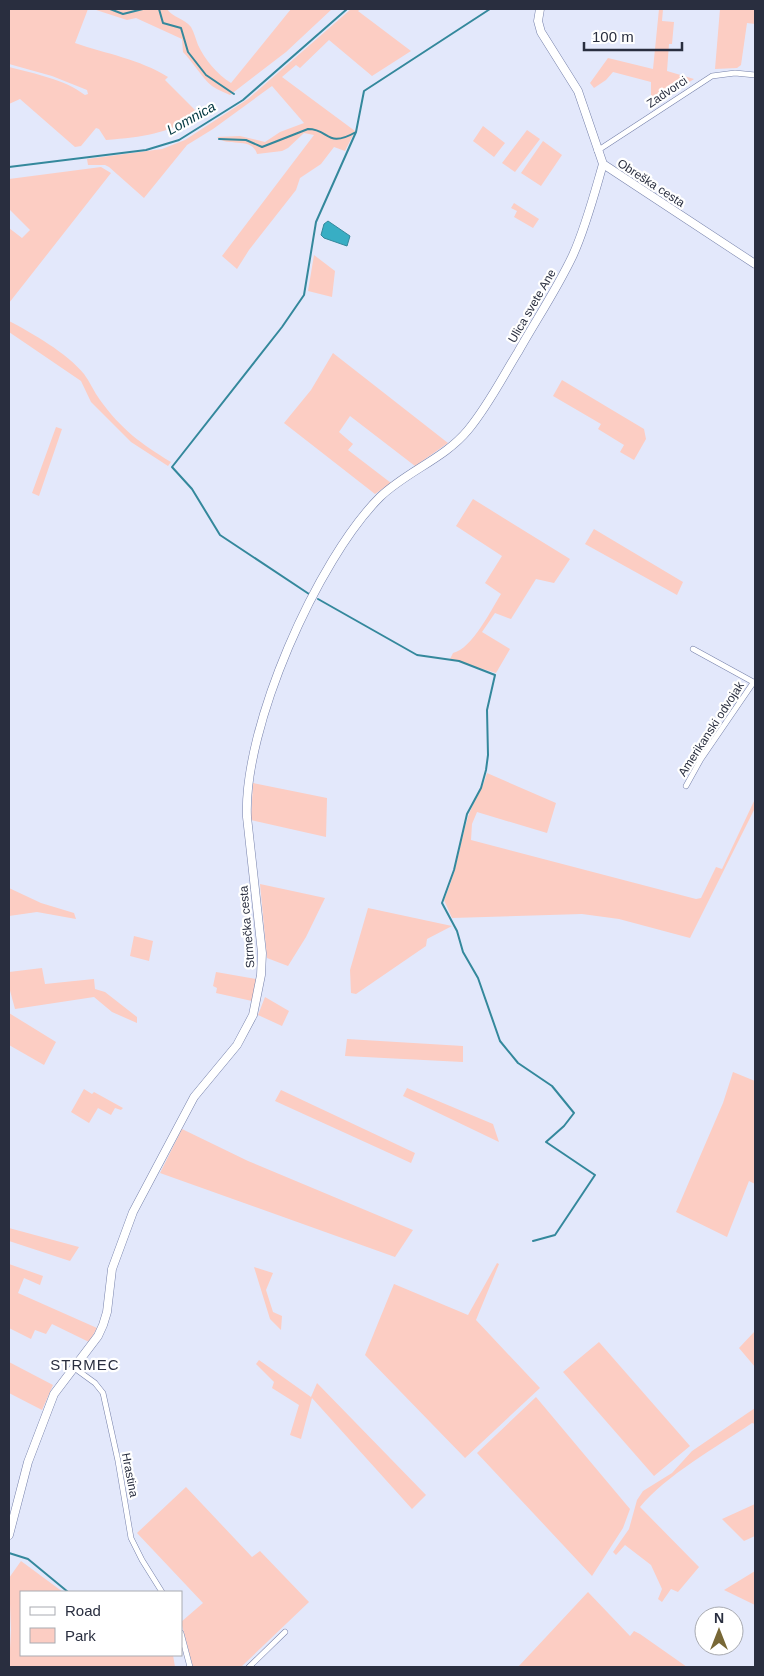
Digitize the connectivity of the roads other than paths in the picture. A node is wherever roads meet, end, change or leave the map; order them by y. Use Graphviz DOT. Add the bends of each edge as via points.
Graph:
graph roads {
  1 [pos="540,9"];
  2 [pos="755,75"];
  3 [pos="597,152"];
  4 [pos="603,164"];
  5 [pos="755,264"];
  6 [pos="454,445"];
  7 [pos="693,649"];
  8 [pos="754,683"];
  9 [pos="686,786"];
  10 [pos="74,1367"];
  11 [pos="9,1535"];
  12 [pos="161,1591"];
  13 [pos="285,1632"];
  14 [pos="182,1637"];
  15 [pos="190,1667"];
  16 [pos="249,1667"];
  1 -- 3 [label="street, Obreška cesta" via="538,21 541,32 578,91"];
  2 -- 3 [label="street, Zadvorci" via="735,72 712,76"];
  3 -- 4 [label="street, Obreška cesta"];
  4 -- 5 [label="street, Obreška cesta"];
  4 -- 6 [label="street, Ulica svete Ane" via="584,226 564,274 484,409"];
  6 -- 10 [label="street, Strmečka cesta" via="389,489 373,505 333,561 291,641 270,695 247,794 262,965 253,1015 237,1045 194,1098 141,1195 116,1253 104,1325"];
  7 -- 8 [label="street"];
  8 -- 9 [label="street, Amerikanski odvojak"];
  10 -- 11 [label="street, Strmečka cesta" via="54,1394 40,1428 22,1481"];
  10 -- 12 [label="street, Hrastina" via="95,1383 103,1394 131,1538"];
  13 -- 16 [label="street"];
  14 -- 15 [label="street"];
}
